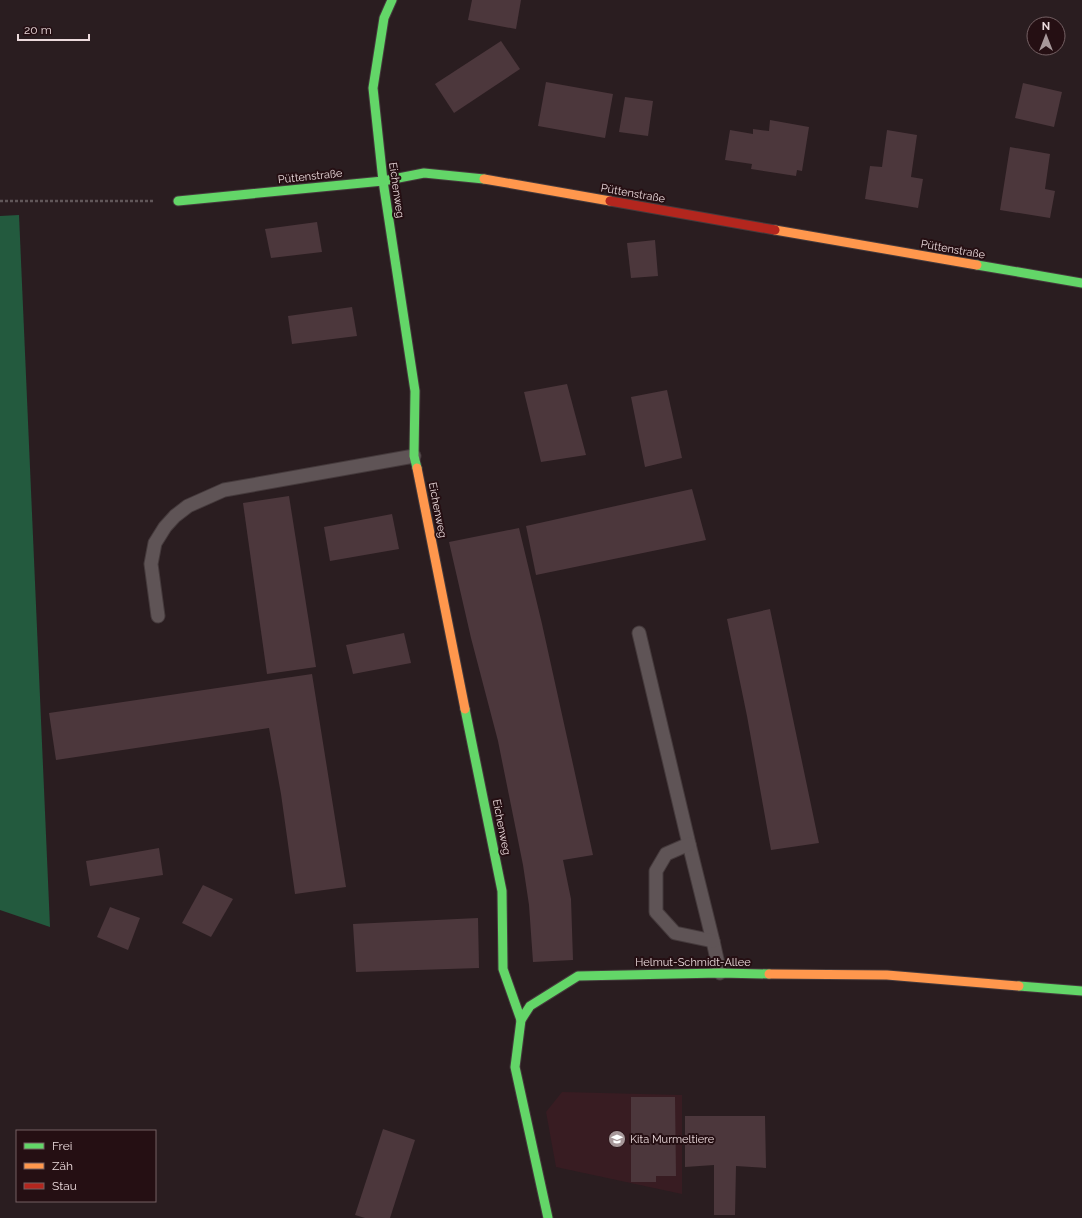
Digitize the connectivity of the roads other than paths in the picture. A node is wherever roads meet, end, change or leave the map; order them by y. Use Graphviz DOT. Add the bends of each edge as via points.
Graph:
graph roads {
  1 [pos="392,0"];
  2 [pos="383,181"];
  3 [pos="178,201"];
  4 [pos="1082,283"];
  5 [pos="414,456"];
  6 [pos="158,616"];
  7 [pos="639,633"];
  8 [pos="689,844"];
  9 [pos="713,940"];
  10 [pos="720,974"];
  11 [pos="1082,991"];
  12 [pos="521,1020"];
  13 [pos="548,1218"];
  1 -- 2 [label="street, Eichenweg" via="384,18 373,88"];
  2 -- 3 [label="street, Püttenstraße"];
  2 -- 4 [label="street, Püttenstraße" via="424,173 482,179"];
  2 -- 5 [label="street, Eichenweg" via="415,391"];
  5 -- 6 [label="lane" via="224,490 188,506 175,516 155,543 151,564"];
  5 -- 12 [label="street, Eichenweg" via="502,891 503,969"];
  7 -- 8 [label="lane"];
  8 -- 9 [label="lane"];
  8 -- 9 [label="lane" via="666,854 656,871 656,912 675,933"];
  9 -- 10 [label="lane"];
  10 -- 11 [label="street, Helmut-Schmidt-Allee" via="887,976"];
  10 -- 12 [label="street, Helmut-Schmidt-Allee" via="578,976 530,1006"];
  12 -- 13 [label="street, Helmut-Schmidt-Allee" via="515,1067"];
}
